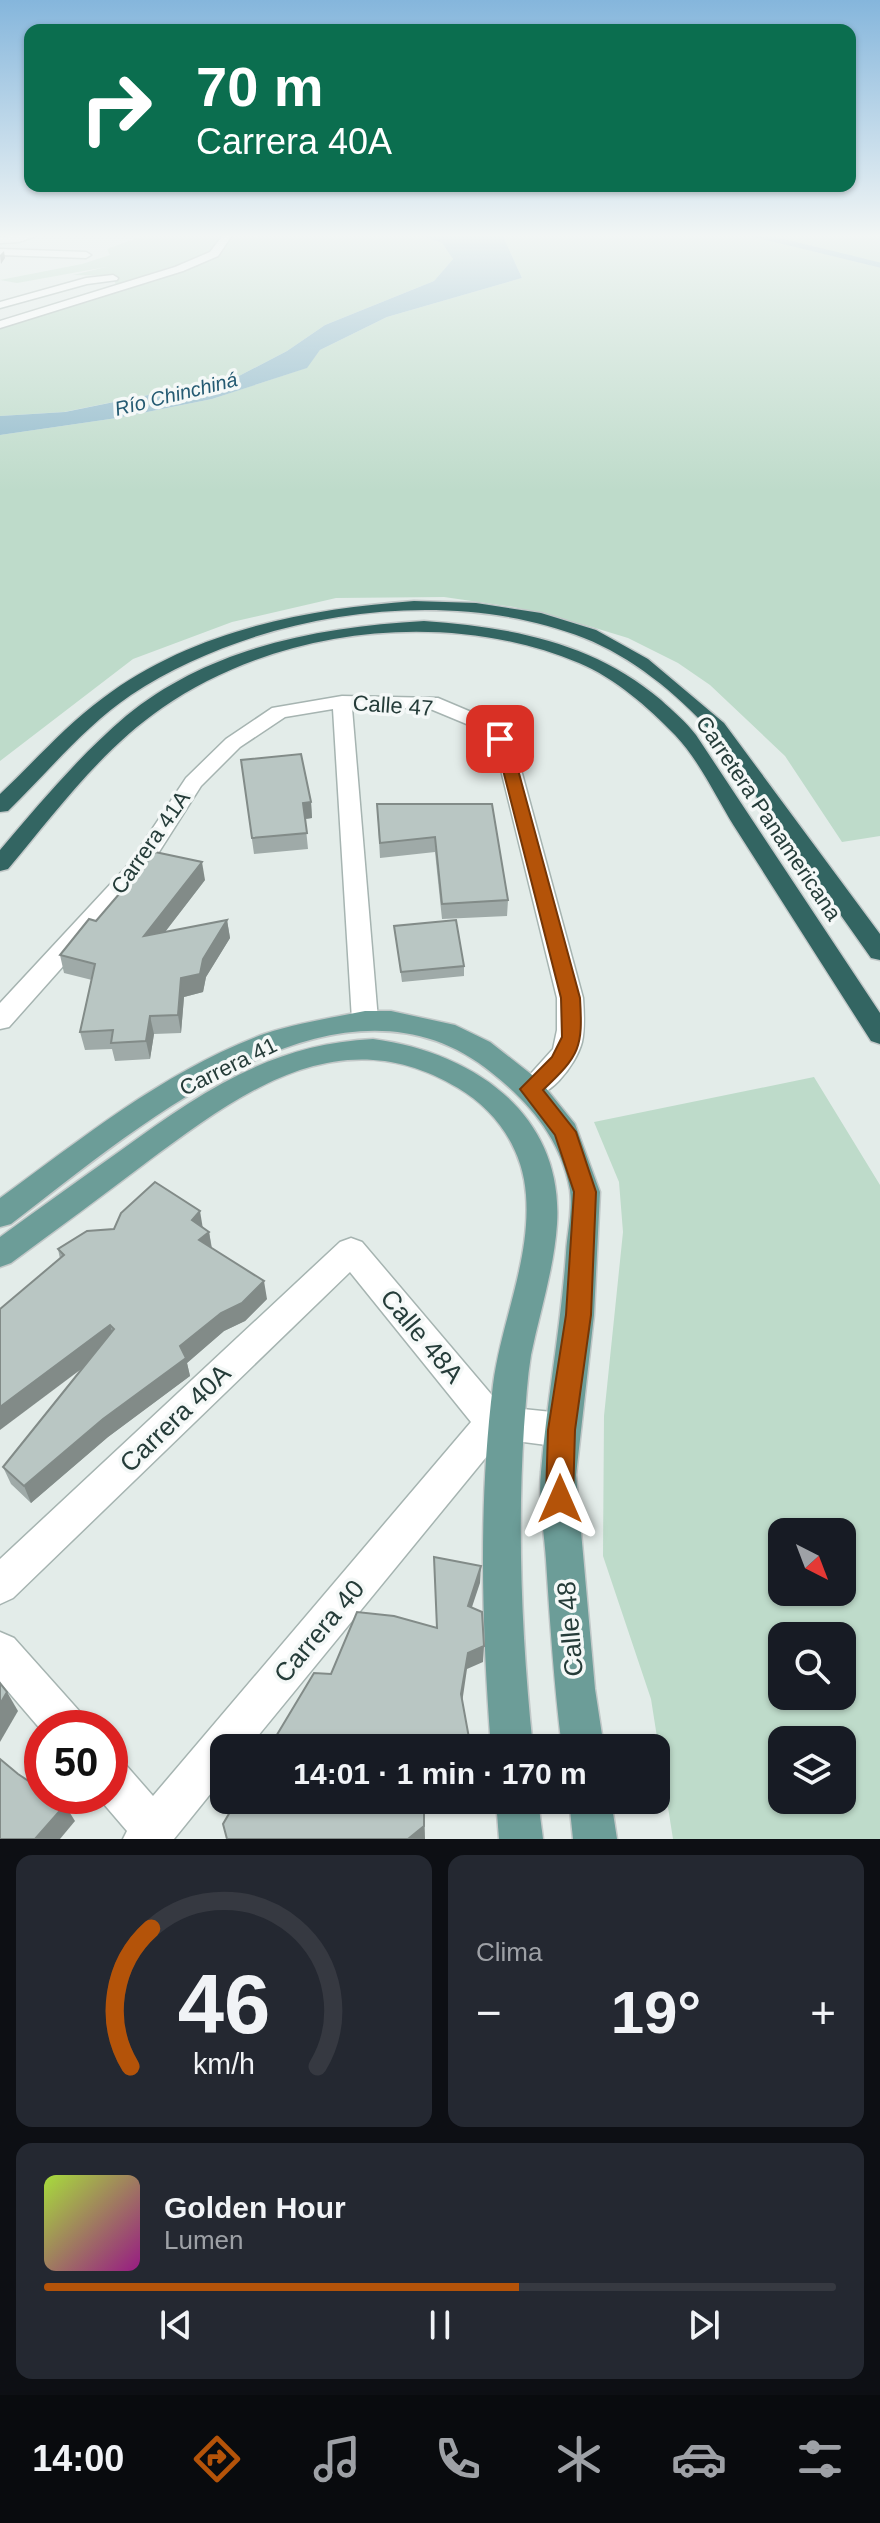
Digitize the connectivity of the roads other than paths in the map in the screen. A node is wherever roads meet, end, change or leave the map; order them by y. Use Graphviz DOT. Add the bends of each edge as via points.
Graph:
graph roads {
  1 [pos="342,702"];
  2 [pos="279,712"];
  3 [pos="0,806"];
  4 [pos="0,864"];
  5 [pos="880,952"];
  6 [pos="0,1020"];
  7 [pos="365,1020"];
  8 [pos="880,1034"];
  9 [pos="531,1089"];
  10 [pos="0,1215"];
  11 [pos="351,1251"];
  12 [pos="0,1254"];
  13 [pos="500,1424"];
  14 [pos="562,1430"];
  15 [pos="0,1585"];
  16 [pos="0,1652"];
  17 [pos="50,1710"];
  18 [pos="511,1734"];
  19 [pos="582,1734"];
  20 [pos="128,1805"];
  21 [pos="518,1814"];
  22 [pos="592,1814"];
  23 [pos="150,1836"];
  24 [pos="521,1839"];
  25 [pos="595,1839"];
  1 -- 2 [label="street, Calle 47"];
  1 -- 7 [label="street"];
  1 -- 9 [label="street, Calle 47" via="431,702 476,721 500,739 570,998 572,1037 560,1062"];
  2 -- 6 [label="street, Carrera 41A" via="233,743 193,782 137,869"];
  3 -- 5 [label="highway, Carretera Panamericana" via="122,693 193,652 237,635 278,623 374,609 425,606 507,613 589,634 639,661 688,700 717,727"];
  4 -- 8 [label="highway, Carretera Panamericana" via="110,743 156,703 199,679 248,657 331,636 405,628 493,633 585,659 650,699 686,735"];
  7 -- 9 [label="main road, Calle 48" via="391,1020 455,1035"];
  7 -- 10 [label="main road, Carrera 41" via="273,1041 214,1067 126,1122"];
  9 -- 14 [label="main road, Calle 48" via="565,1132 585,1192 578,1315"];
  11 -- 13 [label="street, Calle 48A"];
  11 -- 15 [label="street, Carrera 40A"];
  12 -- 13 [label="main road, Carrera 41" via="205,1104 272,1070 337,1051 406,1051 444,1066 494,1099 527,1143 536,1166 540,1244"];
  13 -- 14 [label="street"];
  13 -- 18 [label="main road"];
  13 -- 23 [label="street, Carrera 40"];
  14 -- 19 [label="main road, Calle 48" via="561,1523"];
  16 -- 17 [label="street"];
  20 -- 23 [label="street"];
  21 -- 24 [label="main road"];
  22 -- 25 [label="main road"];
}
